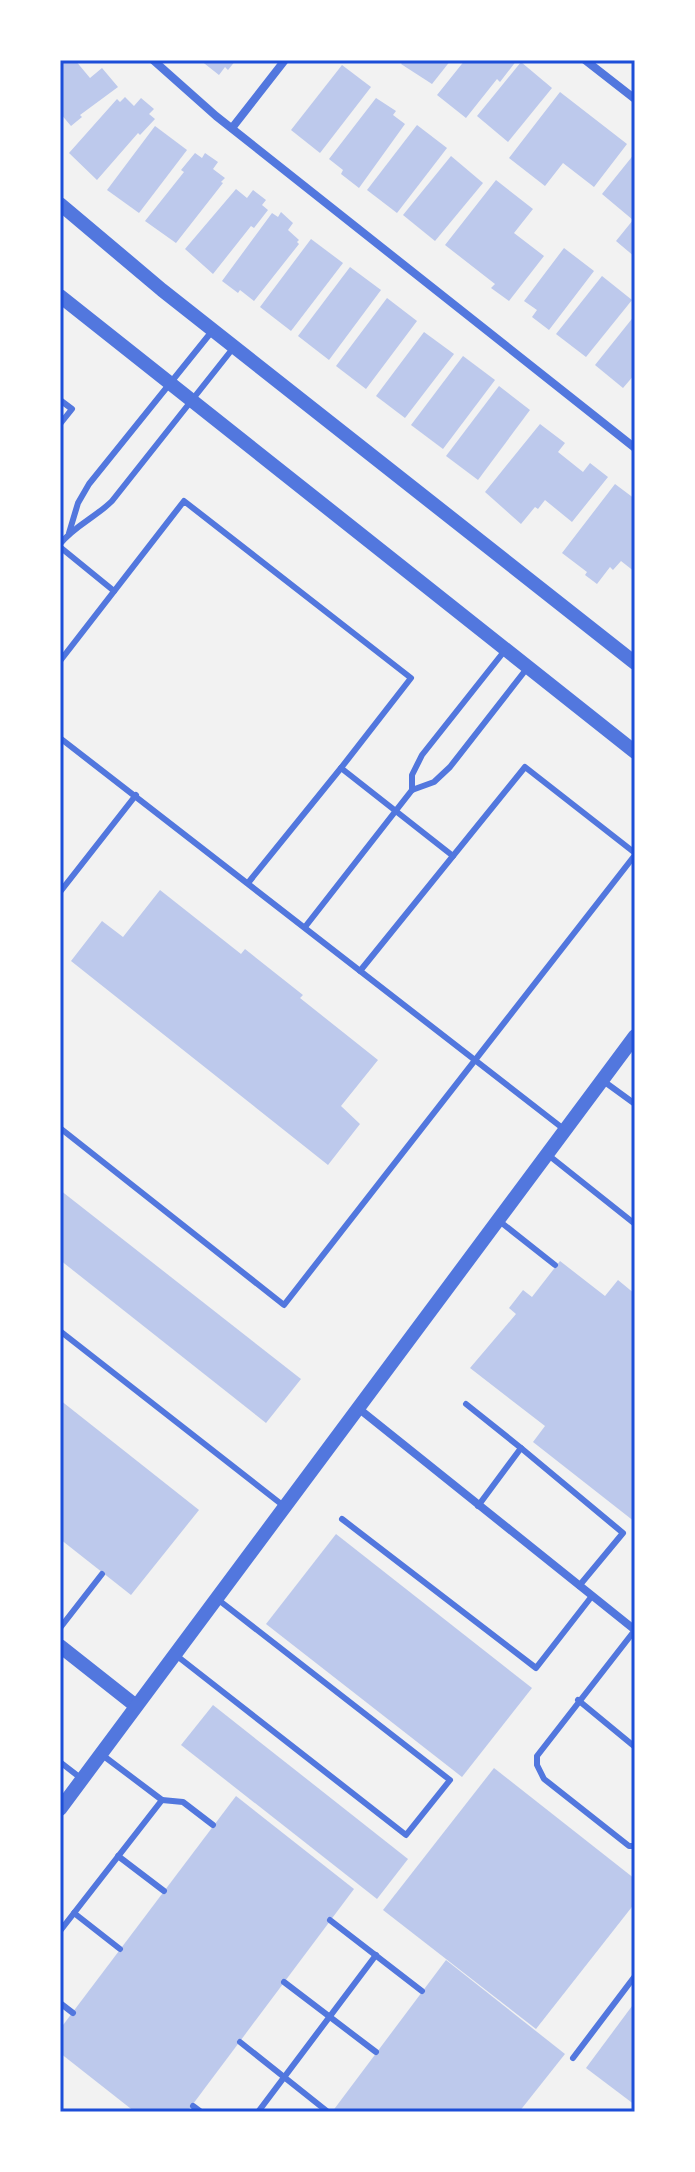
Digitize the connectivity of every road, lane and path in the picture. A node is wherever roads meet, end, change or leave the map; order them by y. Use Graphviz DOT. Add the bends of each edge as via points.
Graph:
graph roads {
  1 [pos="153,60"];
  2 [pos="285,60"];
  3 [pos="585,60"];
  4 [pos="635,99"];
  5 [pos="232,128"];
  6 [pos="60,204"];
  7 [pos="60,296"];
  8 [pos="213,330"];
  9 [pos="234,347"];
  10 [pos="169,384"];
  11 [pos="60,400"];
  12 [pos="191,401"];
  13 [pos="60,424"];
  14 [pos="635,448"];
  15 [pos="69,533"];
  16 [pos="60,545"];
  17 [pos="114,591"];
  18 [pos="506,649"];
  19 [pos="60,661"];
  20 [pos="635,663"];
  21 [pos="528,667"];
  22 [pos="60,738"];
  23 [pos="635,752"];
  24 [pos="341,768"];
  25 [pos="412,790"];
  26 [pos="136,795"];
  27 [pos="396,811"];
  28 [pos="635,854"];
  29 [pos="453,856"];
  30 [pos="248,883"];
  31 [pos="60,892"];
  32 [pos="305,927"];
  33 [pos="360,971"];
  34 [pos="635,1036"];
  35 [pos="474,1060"];
  36 [pos="602,1080"];
  37 [pos="635,1104"];
  38 [pos="60,1128"];
  39 [pos="565,1130"];
  40 [pos="547,1154"];
  41 [pos="498,1220"];
  42 [pos="635,1224"];
  43 [pos="555,1265"];
  44 [pos="60,1331"];
  45 [pos="466,1404"];
  46 [pos="358,1408"];
  47 [pos="521,1448"];
  48 [pos="478,1506"];
  49 [pos="285,1507"];
  50 [pos="342,1519"];
  51 [pos="102,1574"];
  52 [pos="579,1586"];
  53 [pos="592,1596"];
  54 [pos="216,1598"];
  55 [pos="60,1628"];
  56 [pos="635,1630"];
  57 [pos="60,1646"];
  58 [pos="175,1654"];
  59 [pos="578,1700"];
  60 [pos="136,1706"];
  61 [pos="635,1747"];
  62 [pos="101,1754"];
  63 [pos="60,1762"];
  64 [pos="82,1779"];
  65 [pos="162,1800"];
  66 [pos="60,1809"];
  67 [pos="213,1825"];
  68 [pos="635,1846"];
  69 [pos="118,1856"];
  70 [pos="164,1891"];
  71 [pos="74,1913"];
  72 [pos="330,1920"];
  73 [pos="60,1931"];
  74 [pos="120,1949"];
  75 [pos="376,1955"];
  76 [pos="635,1976"];
  77 [pos="284,1982"];
  78 [pos="422,1991"];
  79 [pos="60,2003"];
  80 [pos="73,2013"];
  81 [pos="329,2016"];
  82 [pos="240,2042"];
  83 [pos="376,2052"];
  84 [pos="573,2058"];
  85 [pos="284,2077"];
  86 [pos="193,2106"];
  87 [pos="201,2112"];
  88 [pos="258,2112"];
  89 [pos="328,2112"];
  1 -- 5 [label="street"];
  2 -- 5 [label="street"];
  3 -- 4 [label="street"];
  5 -- 14 [label="street"];
  6 -- 8 [label="street"];
  7 -- 10 [label="street"];
  8 -- 9 [label="street"];
  8 -- 10 [label="lane"];
  9 -- 12 [label="lane"];
  9 -- 20 [label="street"];
  10 -- 12 [label="street"];
  10 -- 15 [label="lane" via="89,484"];
  11 -- 13 [label="lane" via="72,409"];
  12 -- 15 [label="lane" via="112,501"];
  12 -- 18 [label="street"];
  15 -- 16 [label="lane"];
  16 -- 17 [label="lane"];
  17 -- 19 [label="lane"];
  17 -- 24 [label="lane" via="184,501 241,545 411,678"];
  18 -- 21 [label="street"];
  18 -- 25 [label="lane" via="422,755 412,775"];
  21 -- 23 [label="street"];
  21 -- 25 [label="lane" via="450,767 434,782"];
  22 -- 26 [label="lane"];
  24 -- 27 [label="lane"];
  24 -- 30 [label="lane"];
  25 -- 27 [label="lane"];
  26 -- 30 [label="lane"];
  26 -- 31 [label="lane"];
  27 -- 29 [label="lane"];
  27 -- 32 [label="lane"];
  28 -- 29 [label="lane" via="525,767"];
  28 -- 35 [label="lane"];
  29 -- 33 [label="lane"];
  30 -- 32 [label="lane"];
  32 -- 33 [label="lane"];
  33 -- 35 [label="lane"];
  34 -- 36 [label="street"];
  35 -- 38 [label="lane" via="284,1305"];
  35 -- 39 [label="lane"];
  36 -- 37 [label="lane"];
  36 -- 39 [label="street"];
  39 -- 40 [label="street"];
  40 -- 41 [label="street"];
  40 -- 42 [label="lane"];
  41 -- 43 [label="lane"];
  41 -- 46 [label="street"];
  44 -- 49 [label="lane"];
  45 -- 47 [label="lane"];
  46 -- 48 [label="street"];
  46 -- 49 [label="street"];
  47 -- 48 [label="lane"];
  47 -- 52 [label="lane" via="623,1533"];
  48 -- 52 [label="street"];
  49 -- 54 [label="street"];
  50 -- 53 [label="lane" via="536,1668"];
  51 -- 55 [label="lane"];
  52 -- 53 [label="street"];
  53 -- 56 [label="street"];
  54 -- 58 [label="street"];
  54 -- 58 [label="lane" via="450,1780 406,1835"];
  56 -- 59 [label="lane"];
  57 -- 60 [label="street"];
  58 -- 60 [label="street"];
  59 -- 61 [label="lane"];
  59 -- 68 [label="lane" via="537,1756 537,1765 544,1779"];
  60 -- 62 [label="street"];
  62 -- 64 [label="street"];
  62 -- 65 [label="lane"];
  63 -- 64 [label="lane"];
  64 -- 66 [label="street"];
  65 -- 67 [label="lane" via="183,1802"];
  65 -- 69 [label="lane"];
  69 -- 70 [label="lane"];
  69 -- 71 [label="lane"];
  71 -- 73 [label="lane"];
  71 -- 74 [label="lane"];
  72 -- 75 [label="lane"];
  75 -- 78 [label="lane"];
  75 -- 81 [label="lane"];
  76 -- 84 [label="lane"];
  77 -- 81 [label="lane"];
  79 -- 80 [label="lane"];
  81 -- 83 [label="lane"];
  81 -- 85 [label="lane"];
  82 -- 85 [label="lane"];
  85 -- 88 [label="lane"];
  85 -- 89 [label="lane"];
  86 -- 87 [label="lane"];
}
